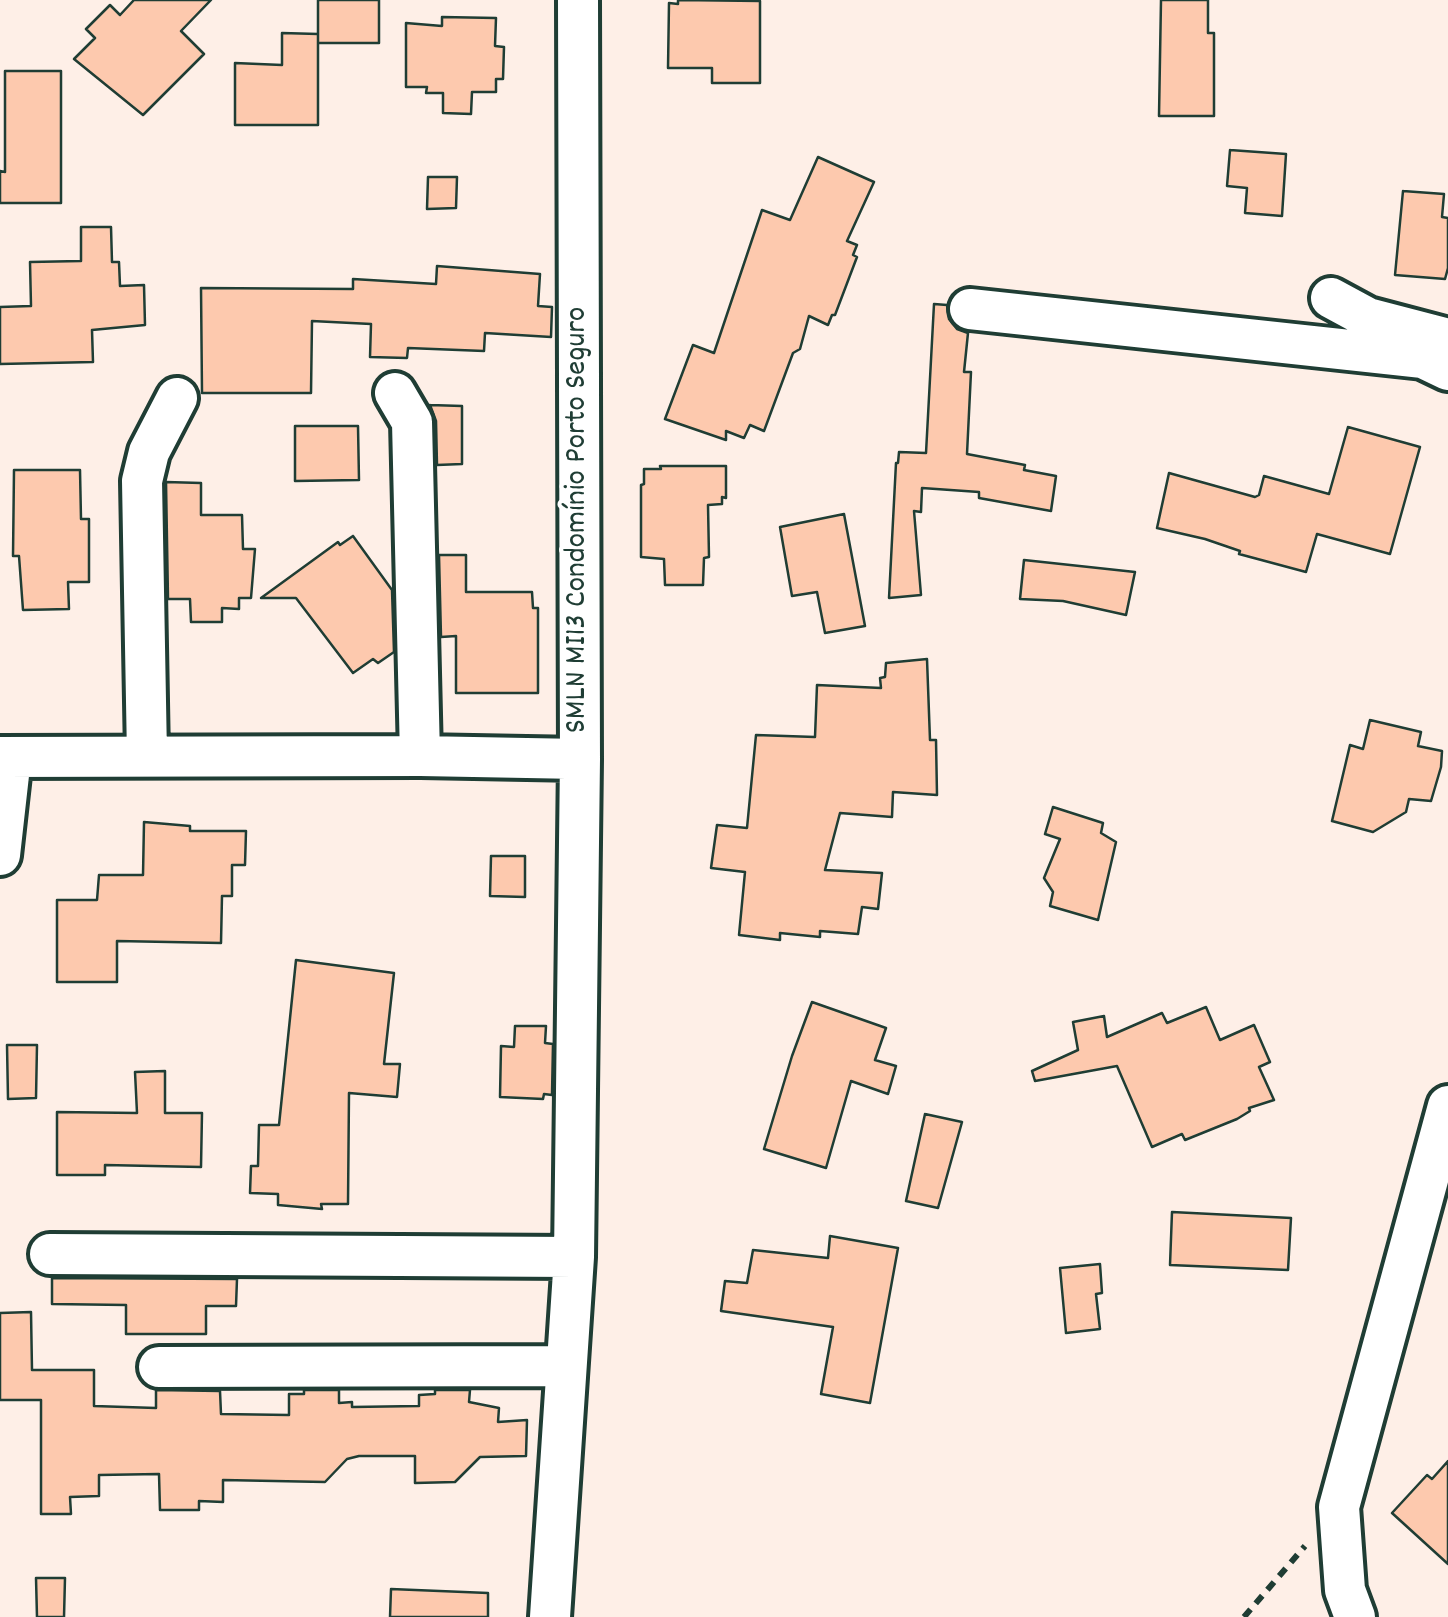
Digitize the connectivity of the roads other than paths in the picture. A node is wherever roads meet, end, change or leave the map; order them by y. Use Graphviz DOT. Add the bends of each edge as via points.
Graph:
graph roads {
  1 [pos="578,0"];
  2 [pos="1331,298"];
  3 [pos="970,309"];
  4 [pos="1448,339"];
  5 [pos="1448,370"];
  6 [pos="395,393"];
  7 [pos="177,398"];
  8 [pos="147,756"];
  9 [pos="420,756"];
  10 [pos="6,757"];
  11 [pos="580,759"];
  12 [pos="0,855"];
  13 [pos="1448,1106"];
  14 [pos="50,1254"];
  15 [pos="574,1257"];
  16 [pos="566,1366"];
  17 [pos="159,1367"];
  18 [pos="550,1617"];
  19 [pos="1354,1617"];
  1 -- 11 [label="street, SMLN MI13 Condomínio Porto Seguro"];
  2 -- 4 [label="street" via="1368,318"];
  3 -- 5 [label="street" via="1423,358"];
  6 -- 9 [label="street" via="412,422"];
  7 -- 8 [label="street" via="148,452 142,481"];
  8 -- 9 [label="street, SMLN MI13 Condomínio Porto Seguro"];
  8 -- 10 [label="street, SMLN MI13 Condomínio Porto Seguro"];
  9 -- 11 [label="street, SMLN MI13 Condomínio Porto Seguro"];
  10 -- 12 [label="street"];
  11 -- 15 [label="street"];
  13 -- 19 [label="street" via="1340,1506 1345,1590"];
  14 -- 15 [label="street"];
  15 -- 16 [label="street"];
  16 -- 17 [label="street"];
  16 -- 18 [label="street"];
}
